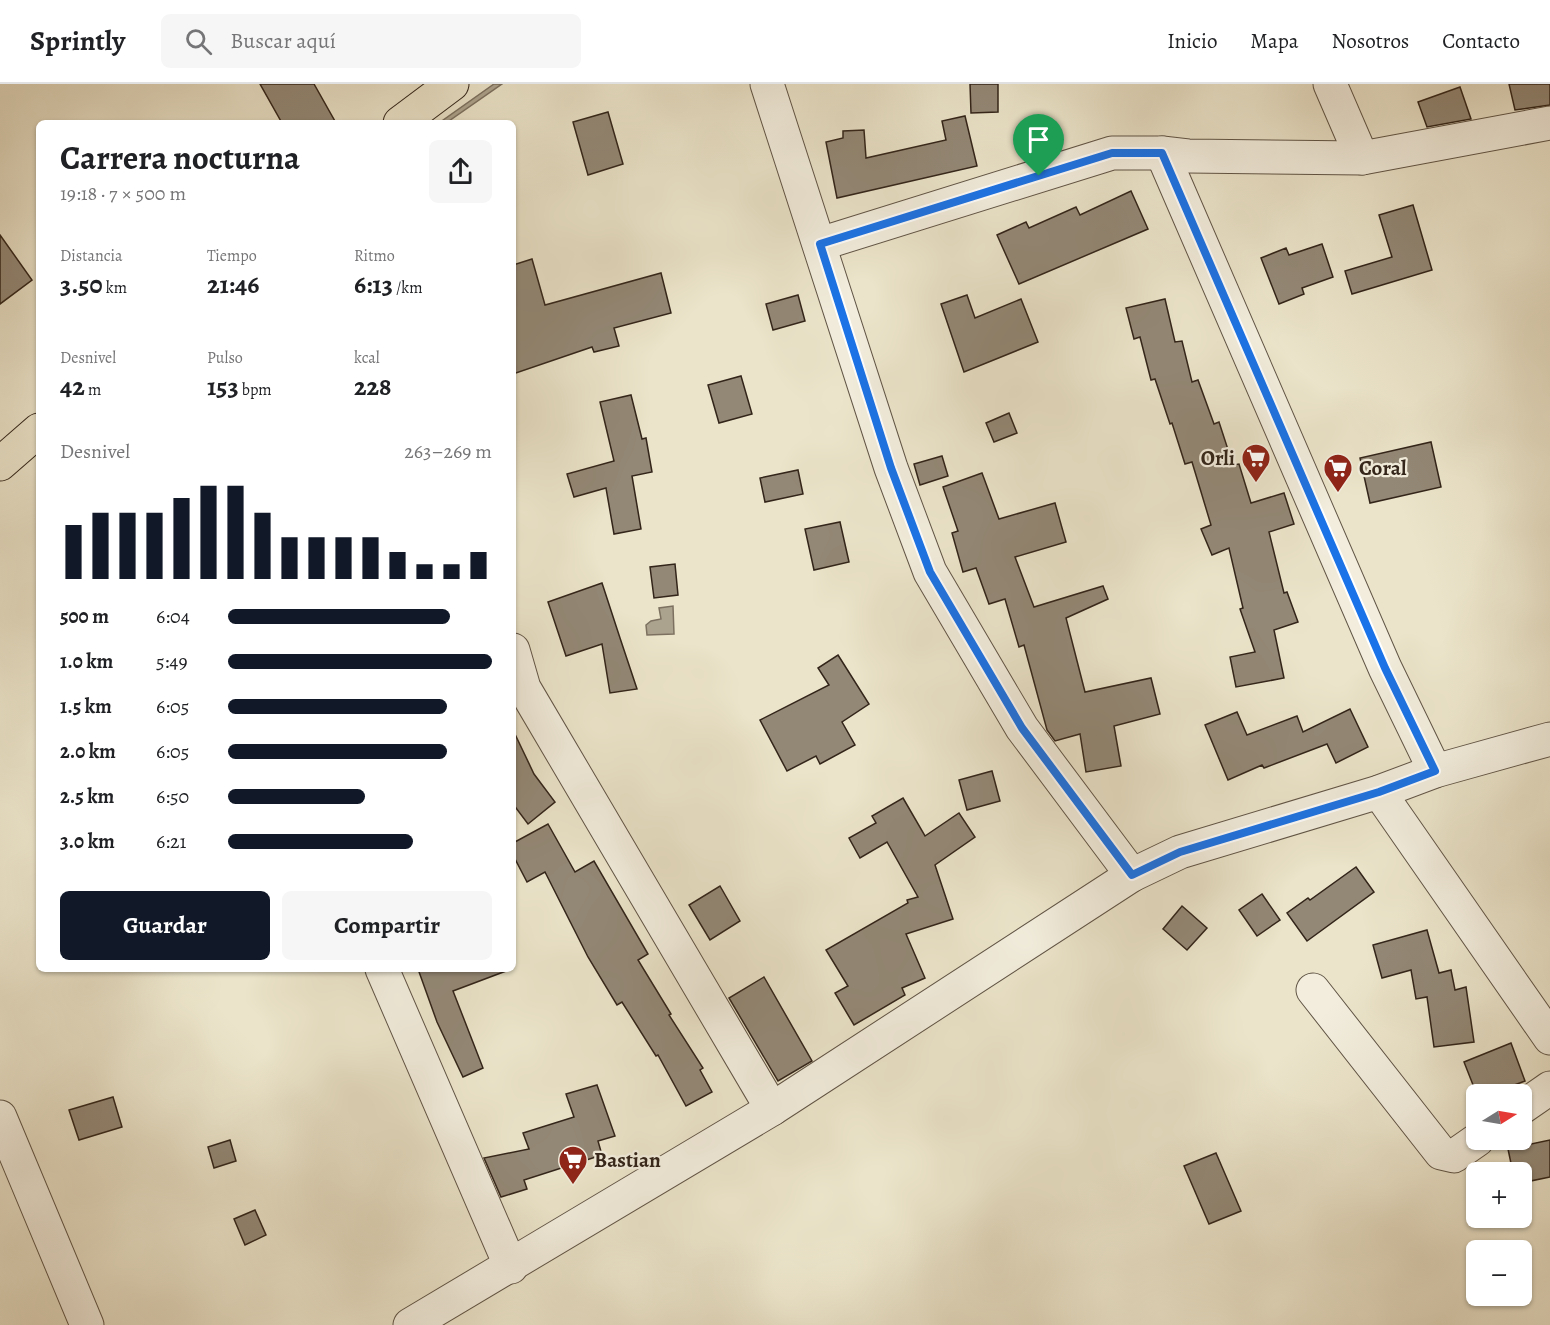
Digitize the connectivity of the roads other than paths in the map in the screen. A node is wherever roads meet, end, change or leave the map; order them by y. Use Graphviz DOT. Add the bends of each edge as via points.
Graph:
graph roads {
  1 [pos="452,84"];
  2 [pos="767,84"];
  3 [pos="1330,84"];
  4 [pos="404,120"];
  5 [pos="1550,123"];
  6 [pos="1162,153"];
  7 [pos="1362,158"];
  8 [pos="820,244"];
  9 [pos="36,433"];
  10 [pos="0,464"];
  11 [pos="516,670"];
  12 [pos="519,690"];
  13 [pos="1550,739"];
  14 [pos="1435,771"];
  15 [pos="1379,792"];
  16 [pos="1132,875"];
  17 [pos="383,972"];
  18 [pos="1313,990"];
  19 [pos="1550,1038"];
  20 [pos="1550,1088"];
  21 [pos="1532,1100"];
  22 [pos="772,1109"];
  23 [pos="0,1117"];
  24 [pos="1466,1148"];
  25 [pos="511,1267"];
  26 [pos="419,1323"];
  27 [pos="87,1325"];
  1 -- 4 [label="main road"];
  2 -- 8 [label="street"];
  3 -- 7 [label="street"];
  5 -- 7 [label="street"];
  6 -- 7 [label="street"];
  6 -- 8 [label="street" via="1112,153"];
  6 -- 14 [label="street" via="1385,668"];
  8 -- 16 [label="street" via="891,468 930,572 1022,728"];
  9 -- 10 [label="main road"];
  11 -- 12 [label="street"];
  12 -- 22 [label="street"];
  13 -- 14 [label="street"];
  14 -- 15 [label="street"];
  15 -- 16 [label="street" via="1180,852"];
  15 -- 19 [label="street"];
  16 -- 22 [label="street"];
  17 -- 25 [label="street"];
  18 -- 24 [label="street" via="1441,1153 1454,1156"];
  20 -- 21 [label="street"];
  22 -- 25 [label="street"];
  23 -- 27 [label="street"];
  25 -- 26 [label="street"];
}
